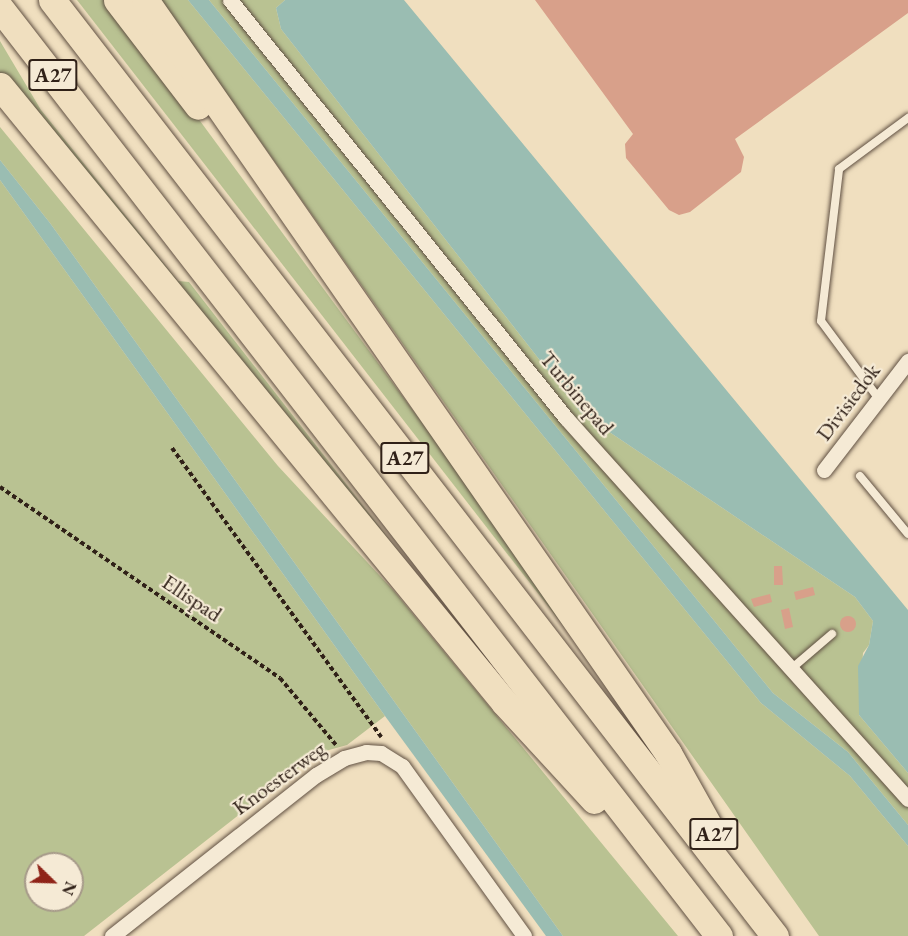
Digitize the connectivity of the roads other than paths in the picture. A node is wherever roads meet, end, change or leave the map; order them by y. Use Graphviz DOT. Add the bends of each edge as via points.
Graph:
graph roads {
  1 [pos="52,0"];
  2 [pos="117,0"];
  3 [pos="145,0"];
  4 [pos="230,0"];
  5 [pos="0,8"];
  6 [pos="0,86"];
  7 [pos="0,104"];
  8 [pos="908,118"];
  9 [pos="79,184"];
  10 [pos="308,236"];
  11 [pos="908,361"];
  12 [pos="879,399"];
  13 [pos="824,470"];
  14 [pos="860,476"];
  15 [pos="908,534"];
  16 [pos="832,634"];
  17 [pos="791,669"];
  18 [pos="908,799"];
  19 [pos="767,926"];
  20 [pos="112,936"];
  21 [pos="524,936"];
  22 [pos="718,936"];
  1 -- 19 [label="highway, A27"];
  2 -- 10 [label="highway, A27" via="209,121"];
  3 -- 10 [label="highway, A27"];
  4 -- 17 [label="street, Turbinepad" via="566,418"];
  5 -- 22 [label="highway, A27"];
  6 -- 9 [label="highway, A27"];
  7 -- 9 [label="highway, A27"];
  8 -- 12 [label="lane" via="839,169 821,321"];
  9 -- 22 [label="highway, A27" via="504,702"];
  10 -- 19 [label="highway, A27" via="668,753"];
  11 -- 12 [label="street, Divisiedok"];
  12 -- 13 [label="street, Divisiedok"];
  14 -- 15 [label="lane"];
  16 -- 17 [label="lane"];
  17 -- 18 [label="street, Turbinepad"];
  20 -- 21 [label="street, Knoesterweg" via="316,775 344,758 374,753 402,766"];
}
